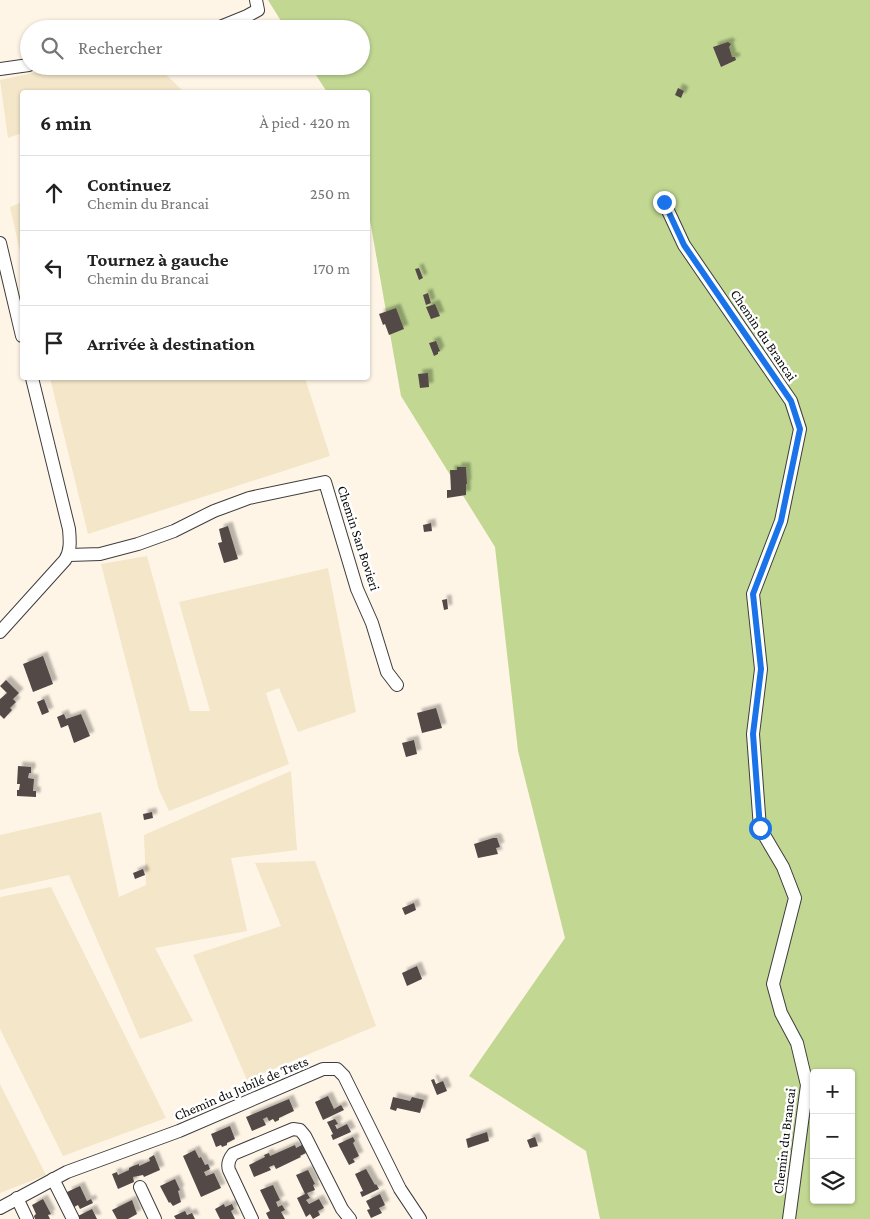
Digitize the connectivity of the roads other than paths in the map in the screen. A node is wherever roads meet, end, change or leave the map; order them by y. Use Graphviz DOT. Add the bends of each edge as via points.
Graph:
graph roads {
  1 [pos="256,0"];
  2 [pos="237,20"];
  3 [pos="20,66"];
  4 [pos="0,69"];
  5 [pos="664,202"];
  6 [pos="0,242"];
  7 [pos="20,327"];
  8 [pos="32,380"];
  9 [pos="69,555"];
  10 [pos="0,632"];
  11 [pos="397,685"];
  12 [pos="53,1179"];
  13 [pos="140,1187"];
  14 [pos="17,1198"];
  15 [pos="0,1208"];
  16 [pos="27,1219"];
  17 [pos="73,1219"];
  18 [pos="156,1219"];
  19 [pos="252,1219"];
  20 [pos="350,1219"];
  21 [pos="420,1219"];
  22 [pos="788,1219"];
  1 -- 2 [label="street" via="258,10"];
  3 -- 4 [label="street"];
  5 -- 22 [label="street, Chemin du Brancai" via="684,245 791,401 800,429 781,521 753,594 761,669 753,734 760,828 783,867 795,898 773,984 780,1013 797,1043 807,1085"];
  6 -- 7 [label="street"];
  8 -- 9 [label="street" via="69,529"];
  9 -- 10 [label="street"];
  9 -- 11 [label="street, Chemin San Bovieri" via="100,554 138,544 249,498 325,482 387,672"];
  12 -- 14 [label="street, Chemin du Jubilé de Trets"];
  12 -- 17 [label="street"];
  12 -- 21 [label="street, Chemin du Jubilé de Trets" via="180,1131 323,1069 337,1068 344,1076 400,1190"];
  13 -- 18 [label="street"];
  14 -- 15 [label="street, Chemin du Jubilé de Trets"];
  14 -- 16 [label="street"];
  19 -- 20 [label="street" via="229,1170 230,1157 296,1129 305,1136"];
}
